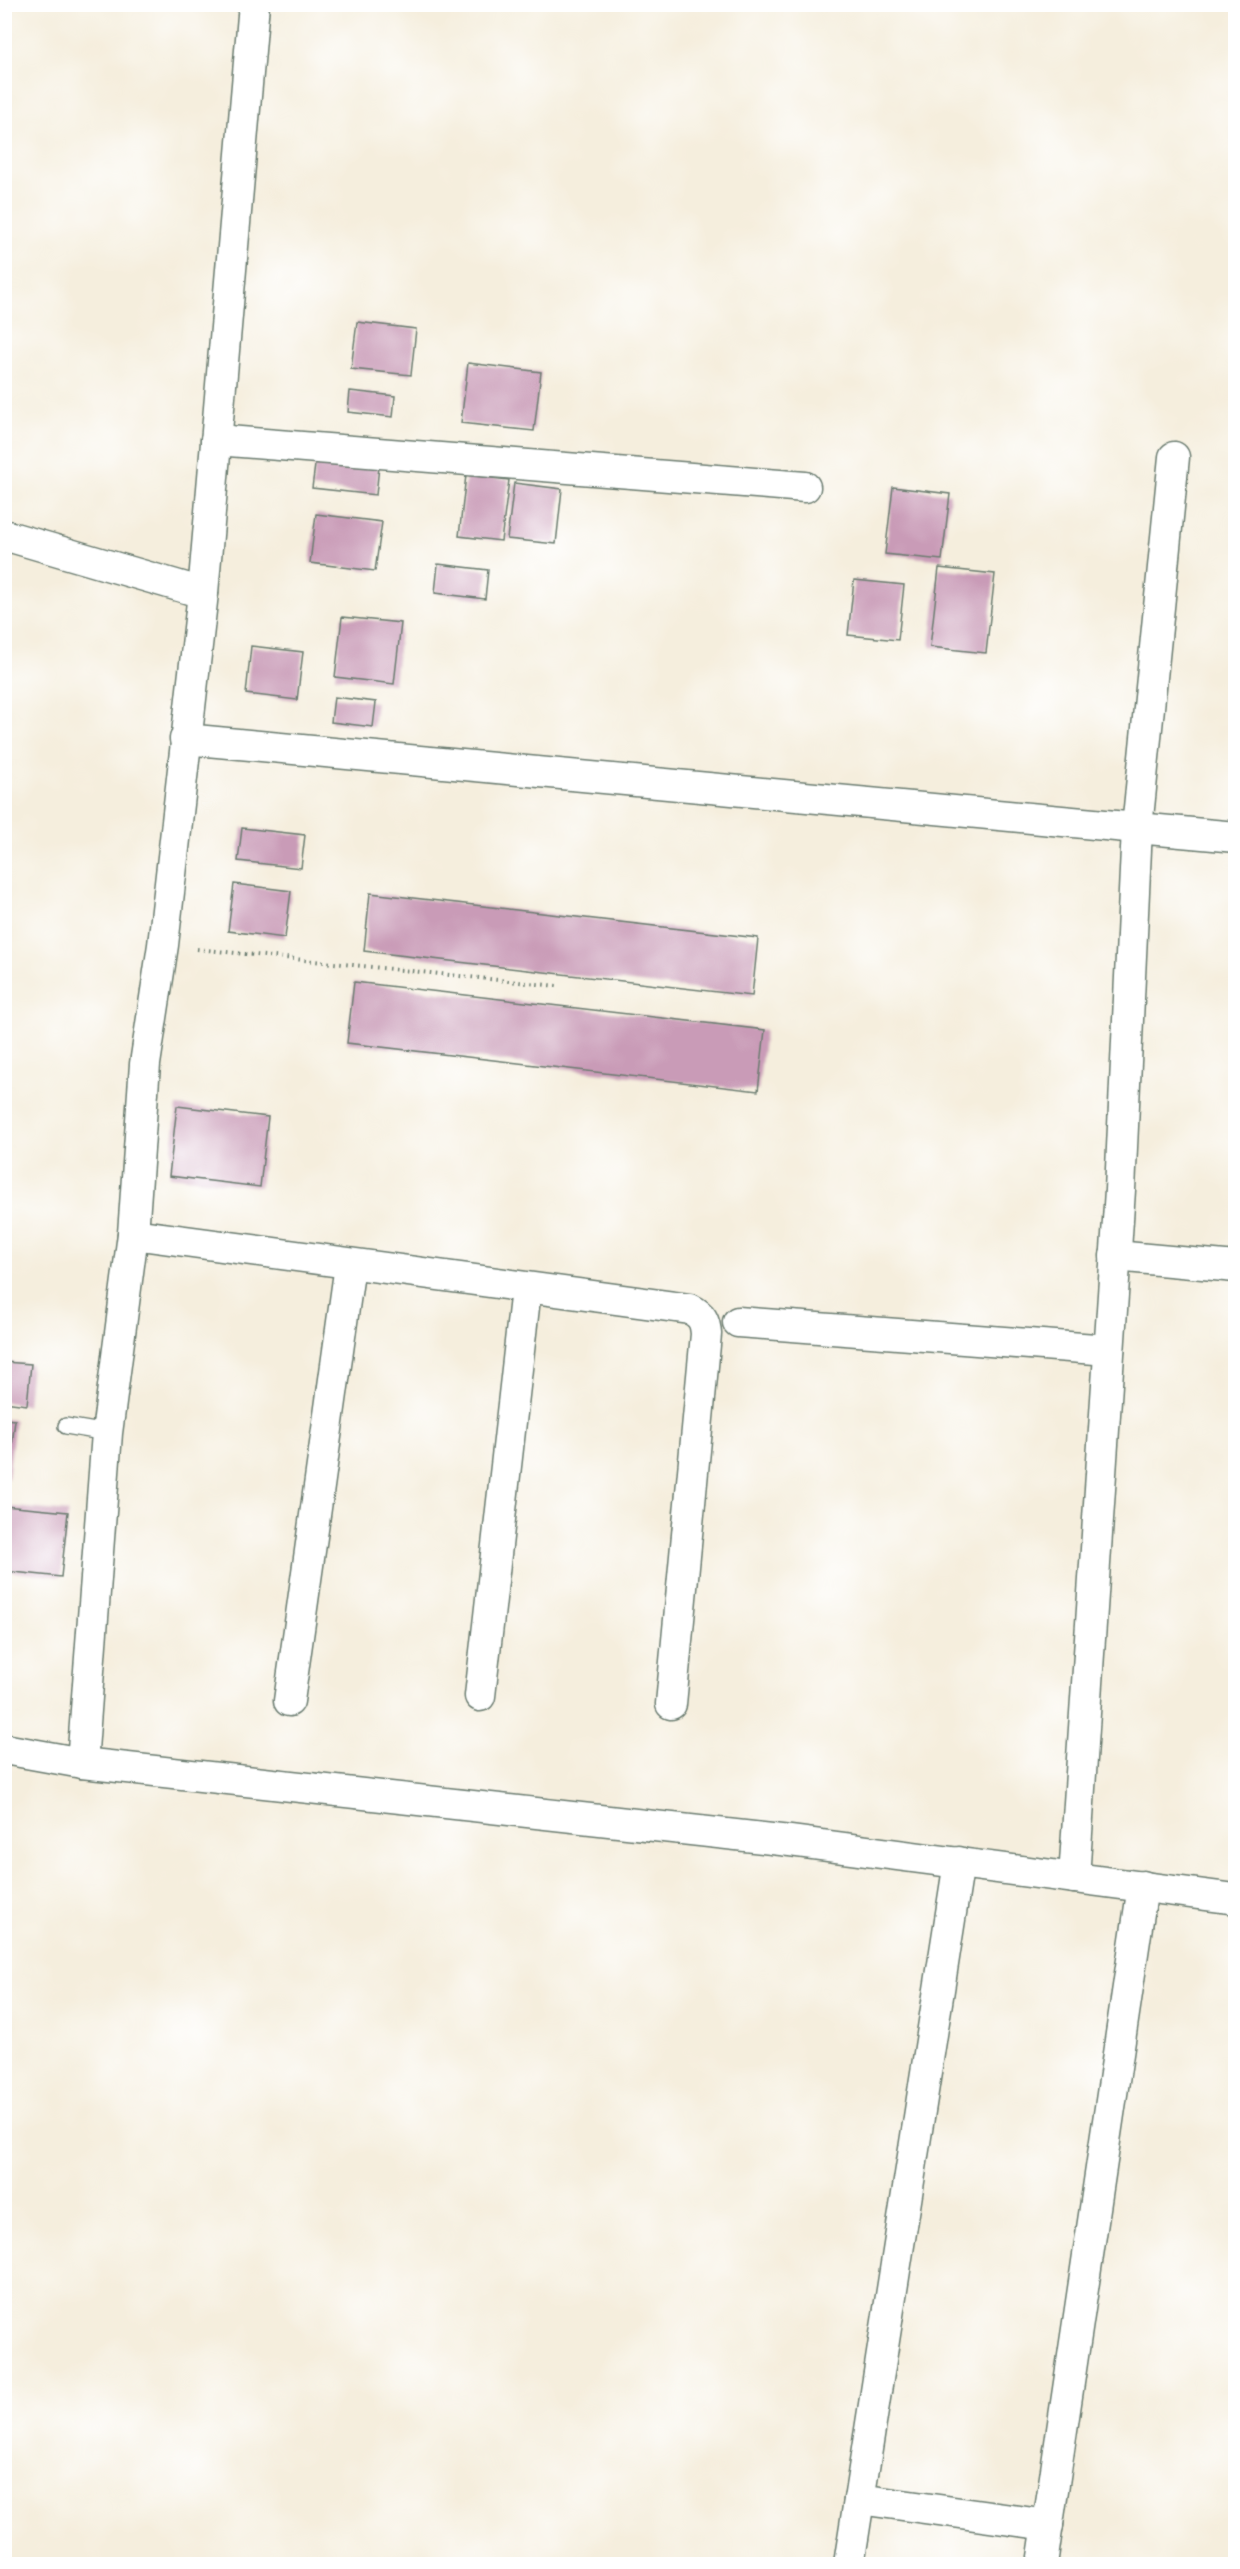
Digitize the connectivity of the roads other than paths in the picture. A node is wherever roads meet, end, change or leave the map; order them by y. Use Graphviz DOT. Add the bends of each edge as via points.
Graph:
graph roads {
  1 [pos="254,4"];
  2 [pos="216,440"];
  3 [pos="1174,457"];
  4 [pos="805,487"];
  5 [pos="4,535"];
  6 [pos="203,592"];
  7 [pos="185,739"];
  8 [pos="1137,828"];
  9 [pos="1236,837"];
  10 [pos="133,1234"];
  11 [pos="1115,1256"];
  12 [pos="350,1265"];
  13 [pos="1236,1267"];
  14 [pos="526,1289"];
  15 [pos="738,1322"];
  16 [pos="1109,1350"];
  17 [pos="66,1426"];
  18 [pos="107,1433"];
  19 [pos="480,1696"];
  20 [pos="289,1701"];
  21 [pos="672,1704"];
  22 [pos="4,1749"];
  23 [pos="82,1763"];
  24 [pos="959,1862"];
  25 [pos="1074,1878"];
  26 [pos="1143,1886"];
  27 [pos="1236,1899"];
  28 [pos="859,2499"];
  29 [pos="1048,2525"];
  30 [pos="849,2565"];
  31 [pos="1042,2565"];
  1 -- 2 [label="street"];
  2 -- 4 [label="street"];
  2 -- 6 [label="street"];
  3 -- 8 [label="street"];
  5 -- 6 [label="street"];
  6 -- 7 [label="street"];
  7 -- 8 [label="street"];
  7 -- 10 [label="street" via="163,945 145,1064"];
  8 -- 9 [label="street"];
  8 -- 11 [label="street"];
  10 -- 12 [label="street"];
  10 -- 18 [label="street"];
  11 -- 13 [label="street"];
  11 -- 16 [label="street"];
  12 -- 14 [label="street"];
  12 -- 20 [label="street"];
  14 -- 19 [label="street"];
  14 -- 21 [label="street" via="690,1309 705,1323"];
  15 -- 16 [label="street"];
  16 -- 25 [label="street"];
  17 -- 18 [label="lane"];
  18 -- 23 [label="street"];
  22 -- 23 [label="street"];
  23 -- 24 [label="street"];
  24 -- 25 [label="street"];
  24 -- 28 [label="street"];
  25 -- 26 [label="street"];
  26 -- 27 [label="street"];
  26 -- 29 [label="street"];
  28 -- 29 [label="street"];
  28 -- 30 [label="street"];
  29 -- 31 [label="street"];
}
